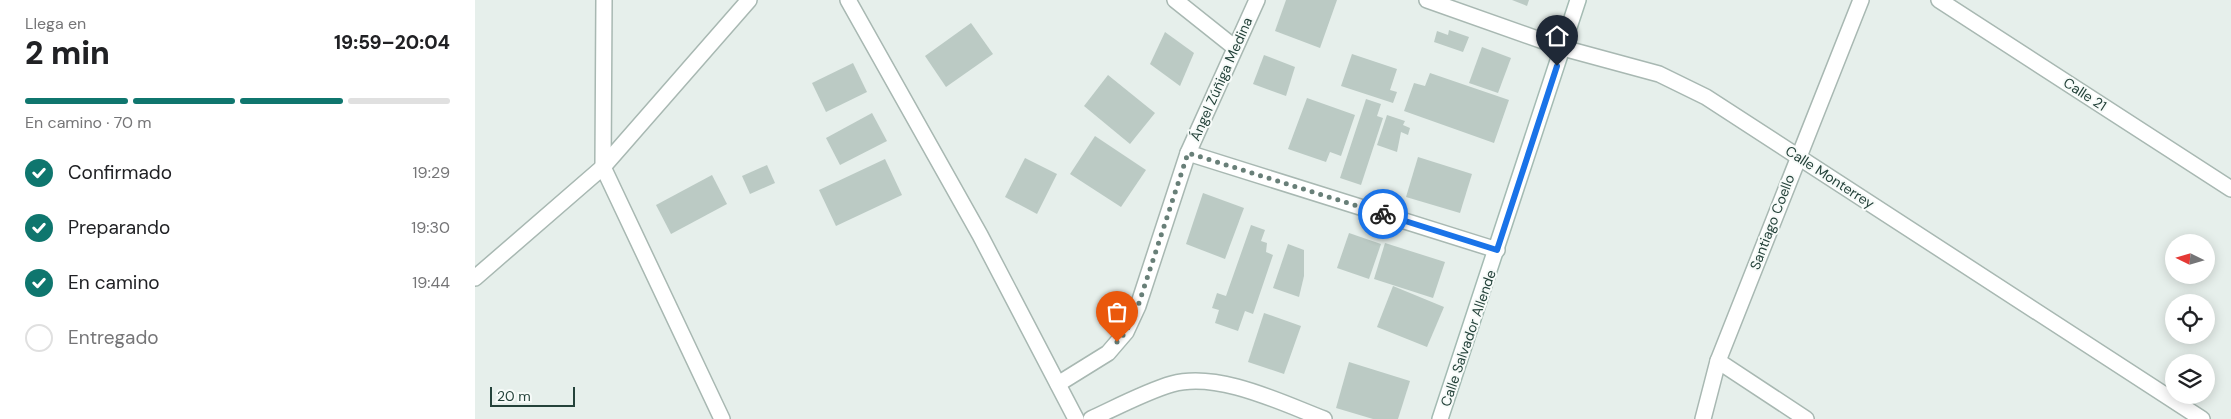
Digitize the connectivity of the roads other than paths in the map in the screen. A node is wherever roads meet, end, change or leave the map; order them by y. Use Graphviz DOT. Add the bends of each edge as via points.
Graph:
graph roads {
  1 [pos="604,0"];
  2 [pos="749,0"];
  3 [pos="848,0"];
  4 [pos="1175,0"];
  5 [pos="1257,0"];
  6 [pos="1427,0"];
  7 [pos="1578,0"];
  8 [pos="1861,0"];
  9 [pos="1939,0"];
  10 [pos="1234,47"];
  11 [pos="1563,48"];
  12 [pos="1188,153"];
  13 [pos="1798,156"];
  14 [pos="603,167"];
  15 [pos="2231,189"];
  16 [pos="1497,250"];
  17 [pos="475,278"];
  18 [pos="1718,362"];
  19 [pos="1058,384"];
  20 [pos="722,419"];
  21 [pos="1076,419"];
  22 [pos="1091,419"];
  23 [pos="1325,419"];
  24 [pos="1441,419"];
  25 [pos="1703,419"];
  26 [pos="1806,419"];
  27 [pos="2202,419"];
  1 -- 14 [label="street"];
  2 -- 14 [label="street"];
  3 -- 19 [label="street" via="980,235"];
  4 -- 10 [label="street"];
  5 -- 10 [label="street, Ángel Zúñiga Medina"];
  6 -- 11 [label="street, Calle Monterrey"];
  7 -- 11 [label="street, Calle Salvador Allende"];
  8 -- 13 [label="street, Santiago Coello"];
  9 -- 15 [label="street, Calle 21"];
  10 -- 12 [label="street, Ángel Zúñiga Medina"];
  11 -- 13 [label="street, Calle Monterrey" via="1659,74 1706,97"];
  11 -- 16 [label="street, Calle Salvador Allende"];
  12 -- 16 [label="street"];
  12 -- 19 [label="street, Ángel Zúñiga Medina" via="1138,306 1126,332 1108,353"];
  13 -- 18 [label="street, Santiago Coello"];
  13 -- 27 [label="street, Calle Monterrey"];
  14 -- 17 [label="street"];
  14 -- 20 [label="street"];
  16 -- 24 [label="street, Calle Salvador Allende"];
  18 -- 25 [label="street, Santiago Coello"];
  18 -- 26 [label="street"];
  19 -- 21 [label="street"];
  22 -- 23 [label="street" via="1173,384 1198,382 1254,393"];
}
